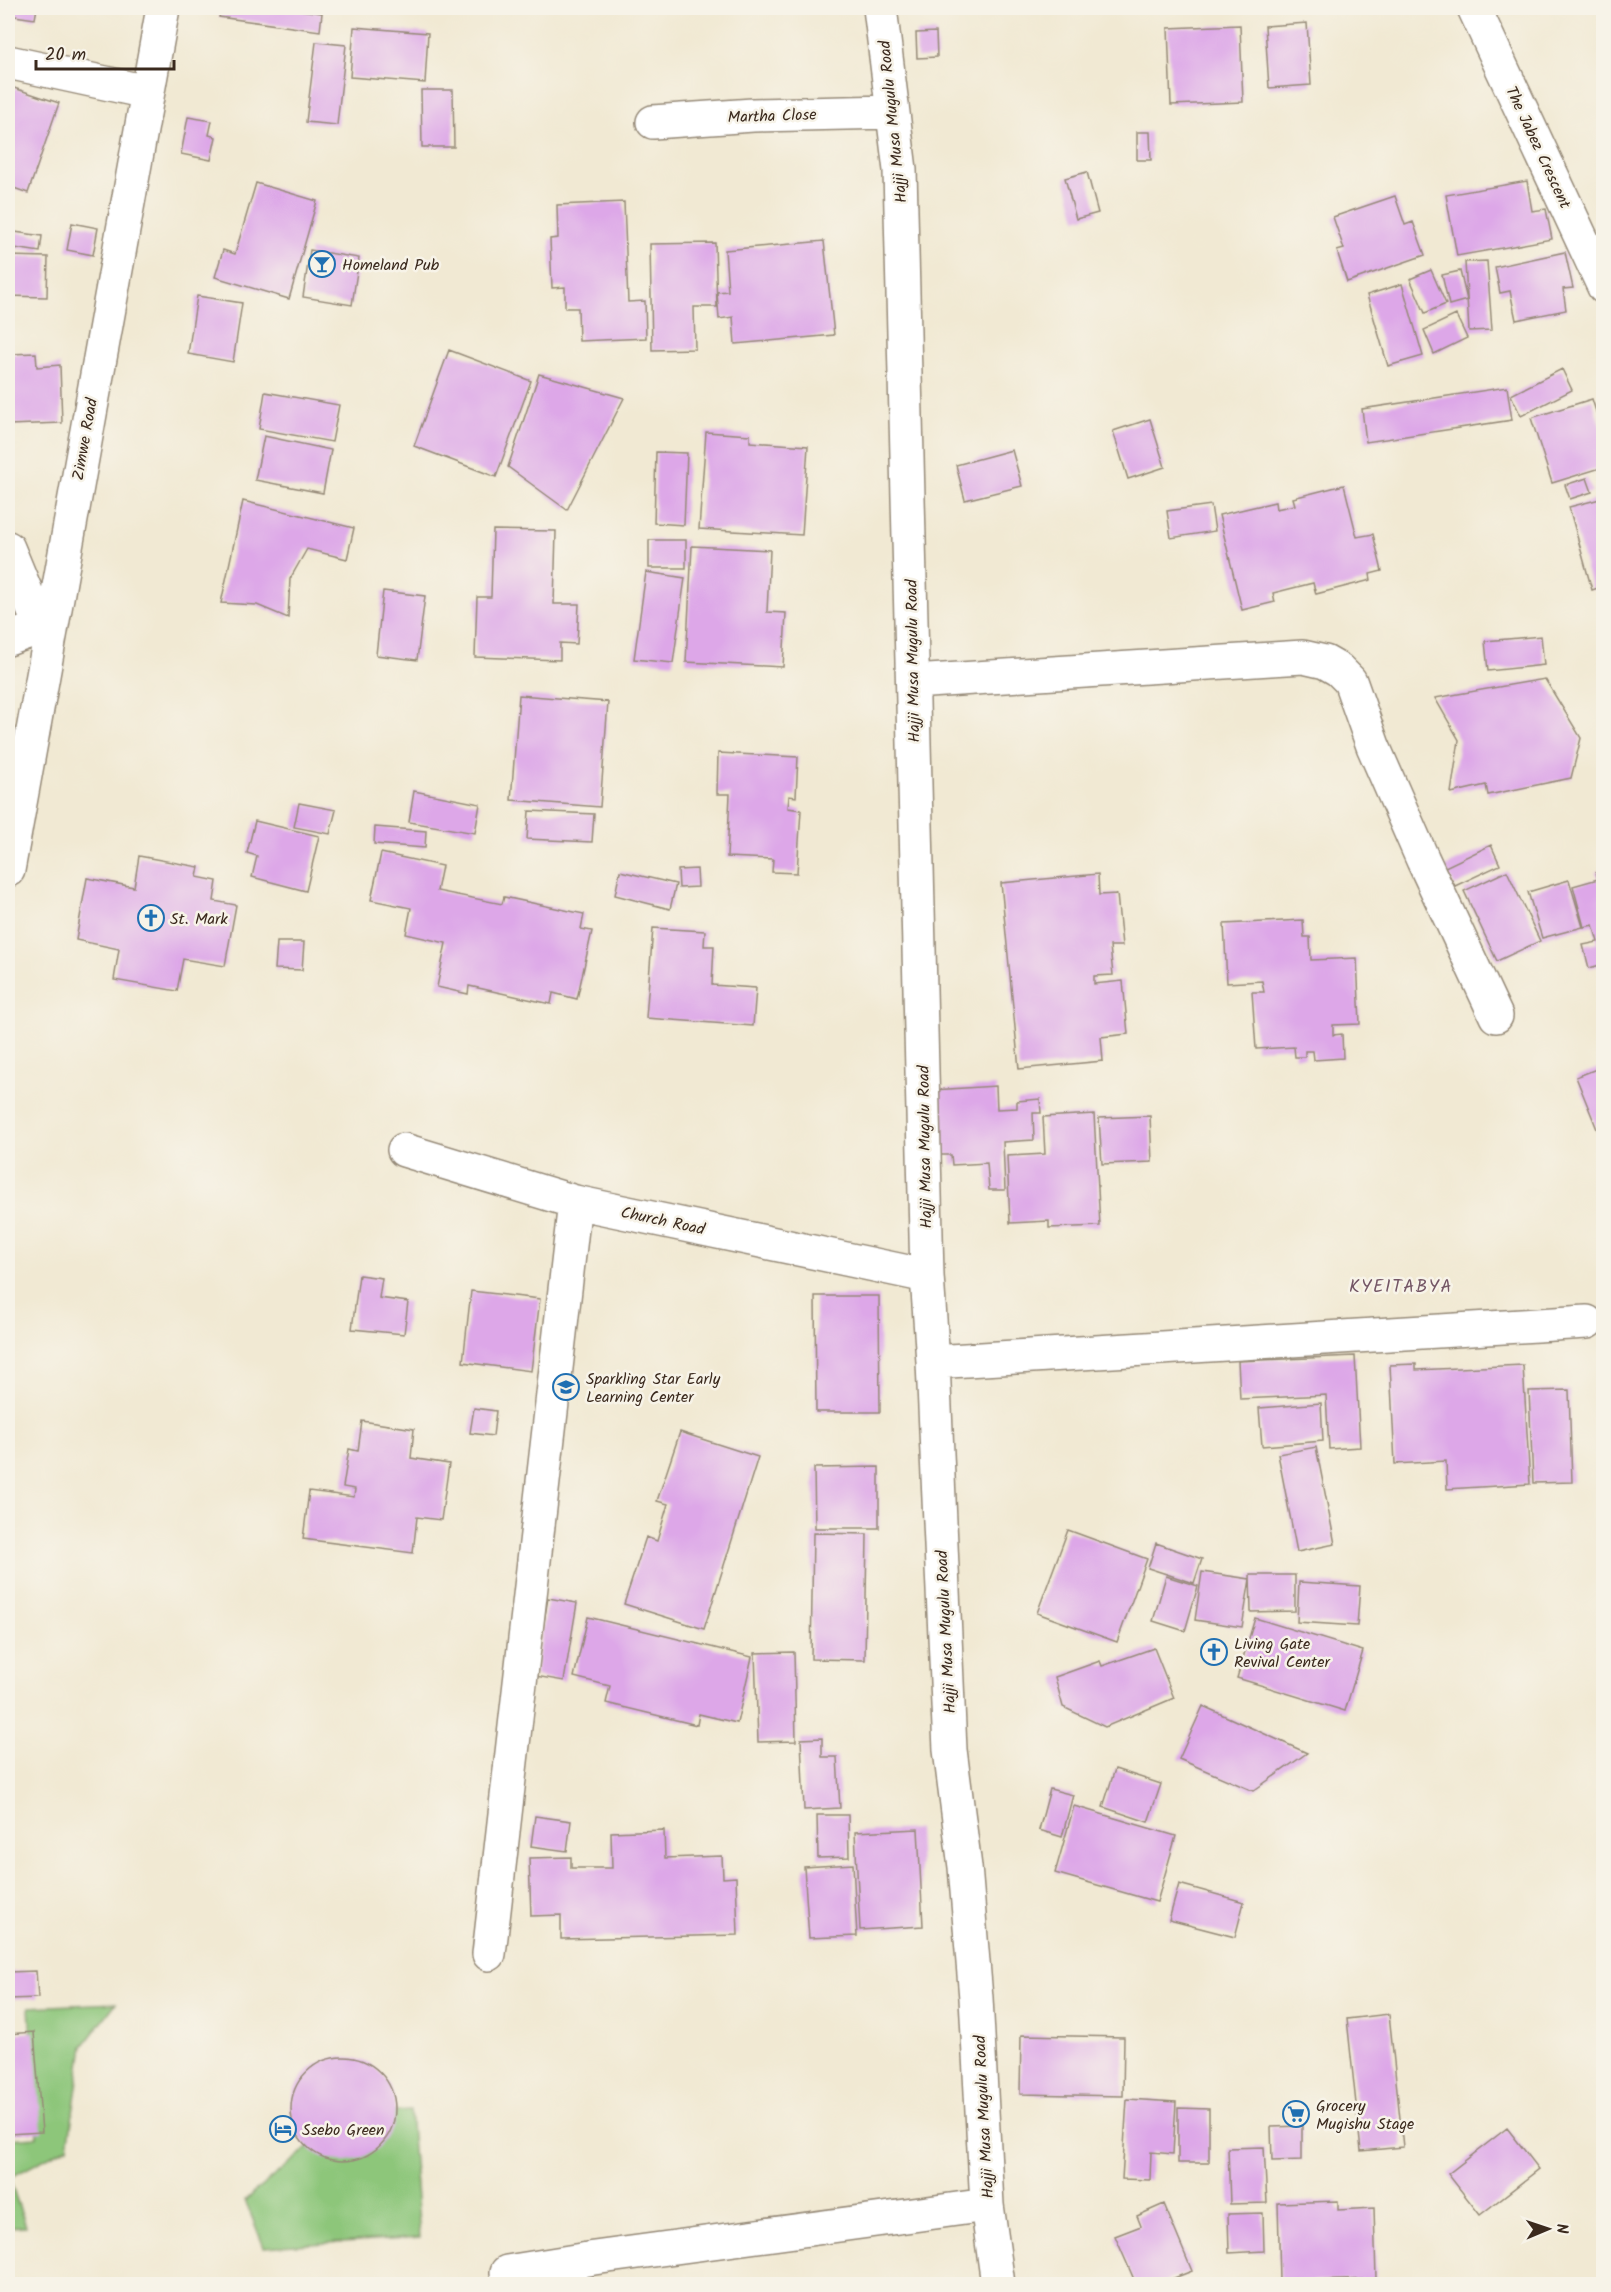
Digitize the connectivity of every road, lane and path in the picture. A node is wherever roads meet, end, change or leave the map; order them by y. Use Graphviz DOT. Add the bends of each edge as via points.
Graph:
graph roads {
  1 [pos="163,8"];
  2 [pos="880,8"];
  3 [pos="1474,8"];
  4 [pos="8,62"];
  5 [pos="147,92"];
  6 [pos="892,112"];
  7 [pos="653,122"];
  8 [pos="1604,287"];
  9 [pos="8,548"];
  10 [pos="46,626"];
  11 [pos="8,639"];
  12 [pos="913,682"];
  13 [pos="8,870"];
  14 [pos="1496,1016"];
  15 [pos="404,1150"];
  16 [pos="574,1202"];
  17 [pos="927,1275"];
  18 [pos="1587,1322"];
  19 [pos="933,1362"];
  20 [pos="489,1954"];
  21 [pos="987,2205"];
  22 [pos="507,2272"];
  23 [pos="998,2284"];
  1 -- 5 [label="street, Zimwe Road"];
  2 -- 6 [label="street, Hajji Musa Mugulu Road"];
  3 -- 8 [label="street, The Jabez Crescent"];
  4 -- 5 [label="street"];
  5 -- 10 [label="street, Zimwe Road"];
  6 -- 7 [label="street, Martha Close"];
  6 -- 12 [label="street, Hajji Musa Mugulu Road" via="900,182"];
  9 -- 10 [label="street"];
  10 -- 11 [label="street"];
  10 -- 13 [label="street, Zimwe Road"];
  12 -- 14 [label="street" via="1303,657 1332,666 1350,681 1373,746"];
  12 -- 17 [label="street, Hajji Musa Mugulu Road"];
  15 -- 16 [label="street, Church Road"];
  16 -- 17 [label="street, Church Road"];
  16 -- 20 [label="street"];
  17 -- 19 [label="street, Hajji Musa Mugulu Road"];
  18 -- 19 [label="street"];
  19 -- 21 [label="street, Hajji Musa Mugulu Road" via="950,1750 976,1998"];
  21 -- 22 [label="street"];
  21 -- 23 [label="street, Hajji Musa Mugulu Road"];
}
